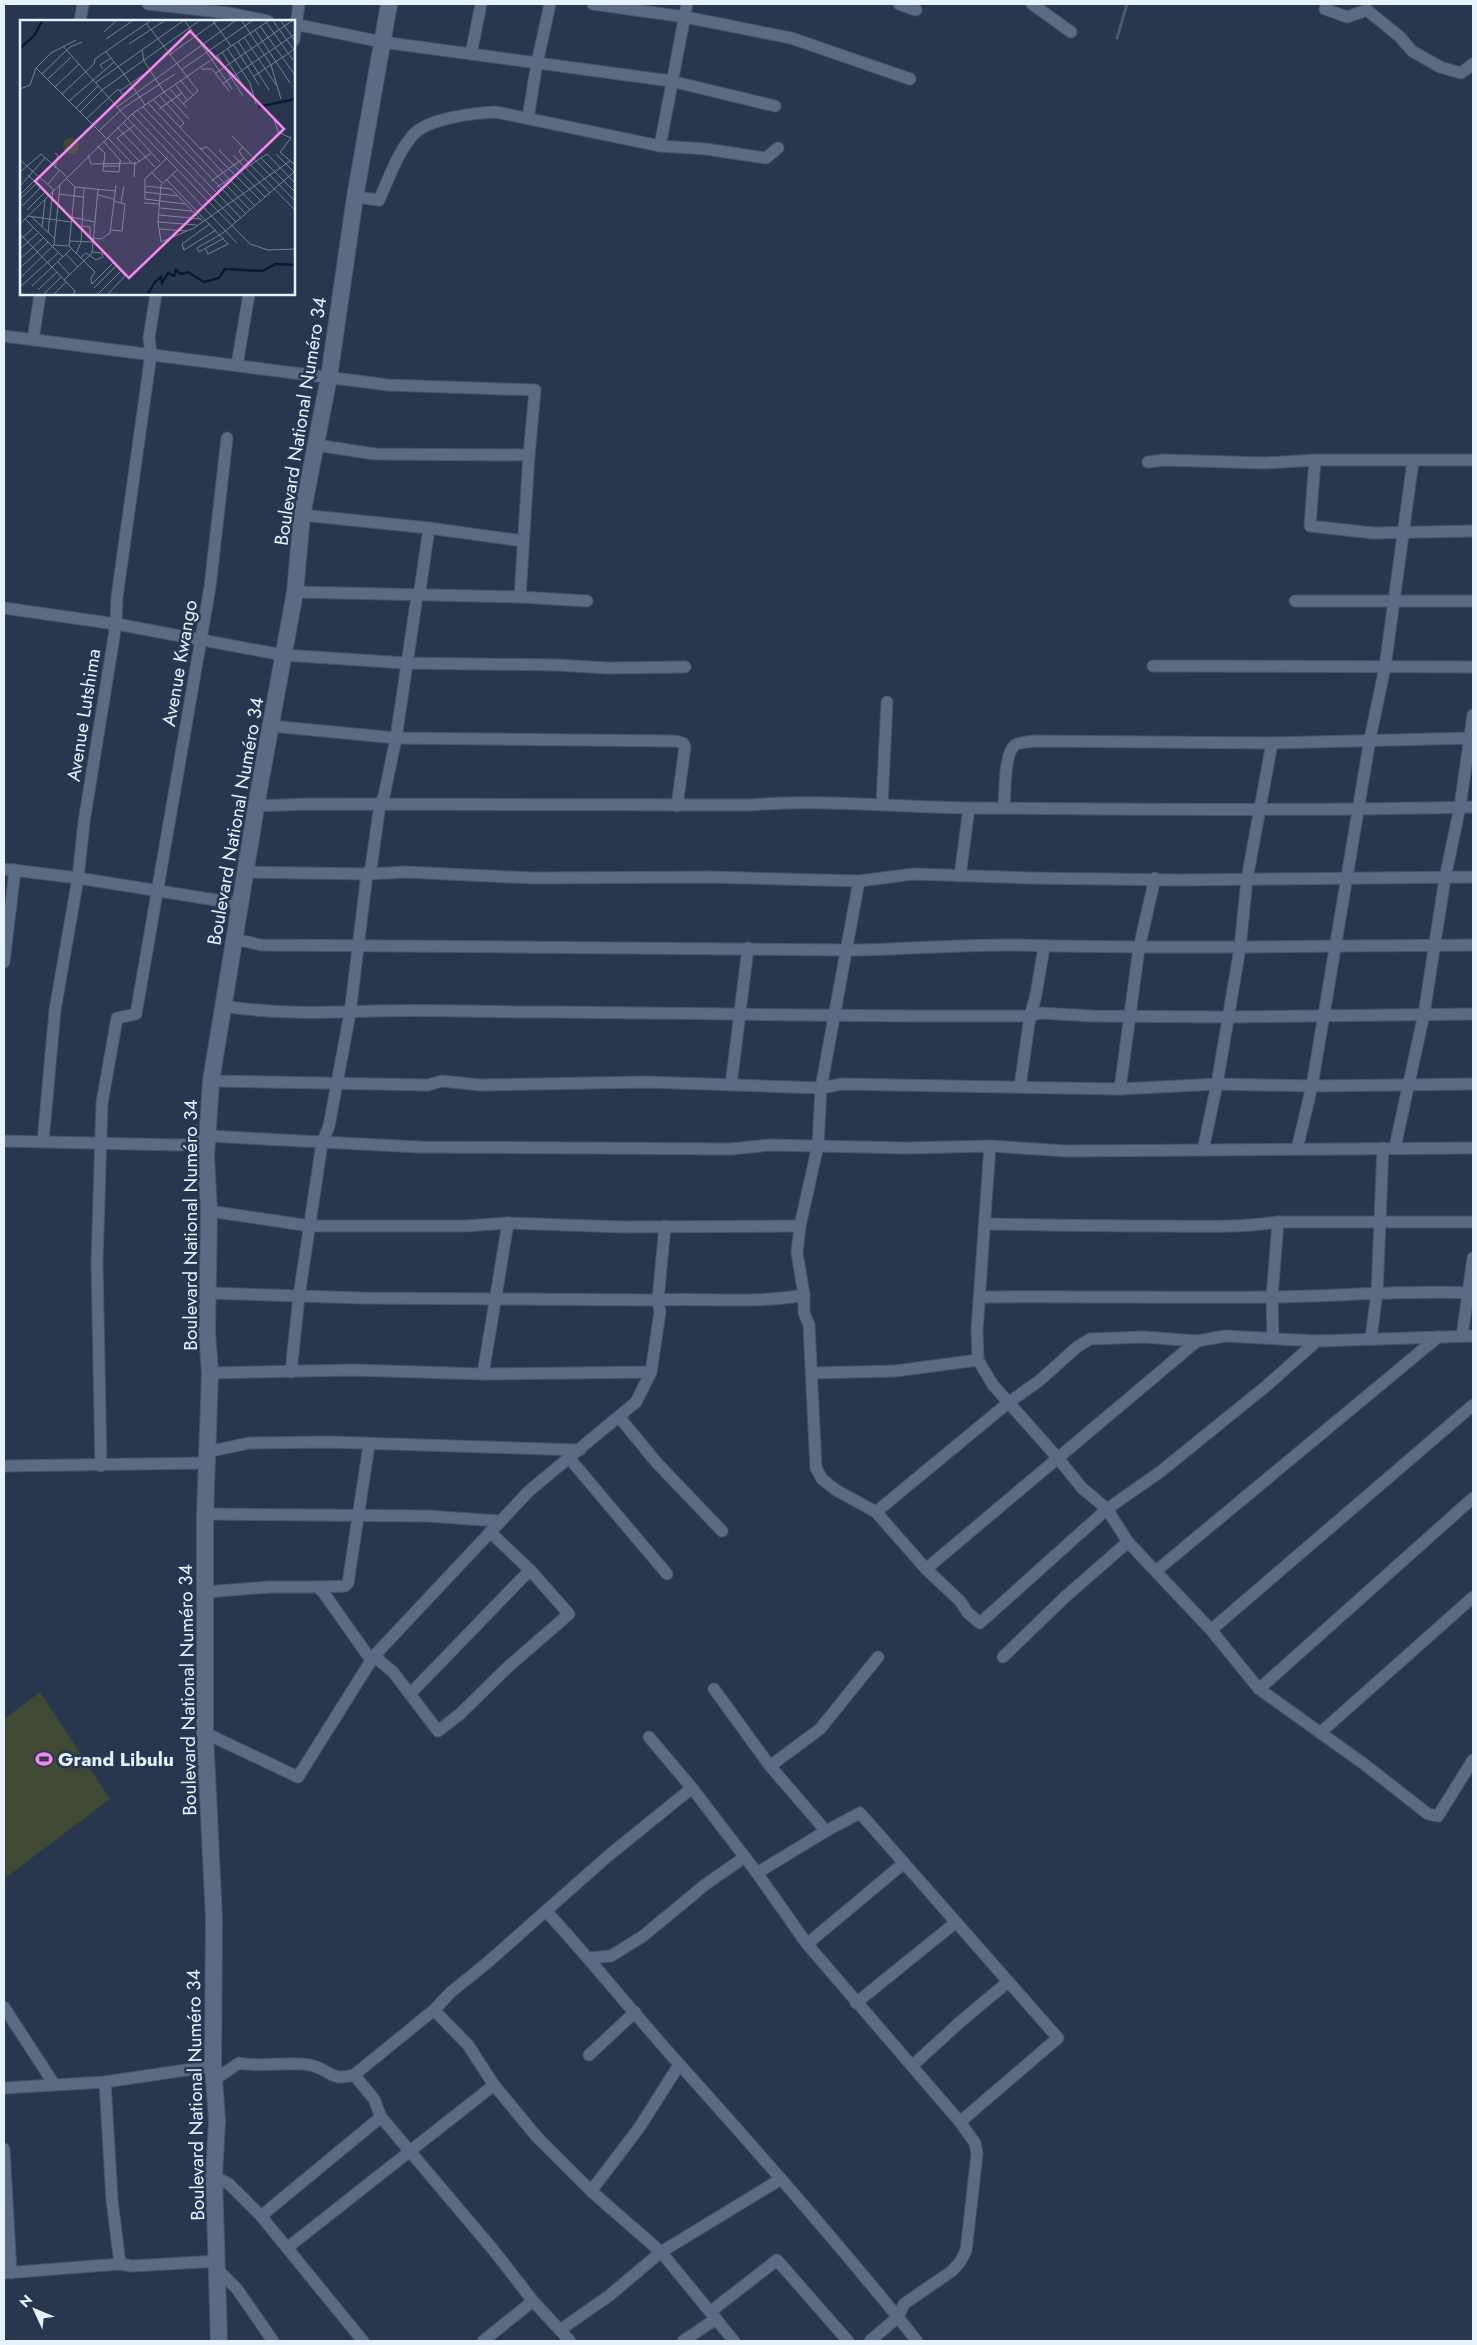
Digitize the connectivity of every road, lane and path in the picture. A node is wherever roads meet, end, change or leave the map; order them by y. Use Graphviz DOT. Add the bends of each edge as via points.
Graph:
graph roads {
  1 [pos="83,4"];
  2 [pos="148,4"];
  3 [pos="299,4"];
  4 [pos="389,4"];
  5 [pos="481,4"];
  6 [pos="550,4"];
  7 [pos="593,4"];
  8 [pos="687,4"];
  9 [pos="899,4"];
  10 [pos="1032,4"];
  11 [pos="1325,9"];
  12 [pos="916,10"];
  13 [pos="196,12"];
  14 [pos="685,17"];
  15 [pos="80,20"];
  16 [pos="263,20"];
  17 [pos="295,24"];
  18 [pos="1071,32"];
  19 [pos="382,42"];
  20 [pos="471,54"];
  21 [pos="537,63"];
  22 [pos="1473,64"];
  23 [pos="910,79"];
  24 [pos="671,80"];
  25 [pos="775,106"];
  26 [pos="528,118"];
  27 [pos="660,146"];
  28 [pos="778,148"];
  29 [pos="355,197"];
  30 [pos="40,295"];
  31 [pos="156,295"];
  32 [pos="249,295"];
  33 [pos="4,336"];
  34 [pos="33,340"];
  35 [pos="151,354"];
  36 [pos="237,365"];
  37 [pos="328,377"];
  38 [pos="227,438"];
  39 [pos="316,445"];
  40 [pos="529,455"];
  41 [pos="1315,460"];
  42 [pos="1473,460"];
  43 [pos="1413,461"];
  44 [pos="1148,462"];
  45 [pos="302,515"];
  46 [pos="429,528"];
  47 [pos="1473,530"];
  48 [pos="1403,533"];
  49 [pos="523,541"];
  50 [pos="295,592"];
  51 [pos="417,596"];
  52 [pos="520,597"];
  53 [pos="1394,600"];
  54 [pos="587,601"];
  55 [pos="1295,601"];
  56 [pos="1473,601"];
  57 [pos="4,608"];
  58 [pos="116,624"];
  59 [pos="201,640"];
  60 [pos="283,655"];
  61 [pos="406,663"];
  62 [pos="1154,666"];
  63 [pos="685,667"];
  64 [pos="1385,667"];
  65 [pos="1473,667"];
  66 [pos="887,702"];
  67 [pos="1473,715"];
  68 [pos="271,726"];
  69 [pos="396,738"];
  70 [pos="1471,738"];
  71 [pos="1370,739"];
  72 [pos="1272,743"];
  73 [pos="380,804"];
  74 [pos="882,804"];
  75 [pos="256,806"];
  76 [pos="678,806"];
  77 [pos="1460,807"];
  78 [pos="1473,807"];
  79 [pos="969,808"];
  80 [pos="1004,808"];
  81 [pos="1360,809"];
  82 [pos="1260,810"];
  83 [pos="10,870"];
  84 [pos="246,872"];
  85 [pos="367,874"];
  86 [pos="960,876"];
  87 [pos="1473,877"];
  88 [pos="78,878"];
  89 [pos="1155,878"];
  90 [pos="1445,878"];
  91 [pos="1247,879"];
  92 [pos="1348,880"];
  93 [pos="859,881"];
  94 [pos="157,892"];
  95 [pos="241,904"];
  96 [pos="235,939"];
  97 [pos="1435,945"];
  98 [pos="1473,945"];
  99 [pos="358,946"];
  100 [pos="1044,947"];
  101 [pos="748,948"];
  102 [pos="1139,948"];
  103 [pos="1240,948"];
  104 [pos="1337,948"];
  105 [pos="847,950"];
  106 [pos="4,962"];
  107 [pos="223,1006"];
  108 [pos="350,1013"];
  109 [pos="740,1014"];
  110 [pos="1424,1014"];
  111 [pos="1473,1014"];
  112 [pos="834,1016"];
  113 [pos="1030,1016"];
  114 [pos="1130,1017"];
  115 [pos="1227,1017"];
  116 [pos="1324,1017"];
  117 [pos="212,1081"];
  118 [pos="336,1082"];
  119 [pos="731,1084"];
  120 [pos="1217,1084"];
  121 [pos="1408,1084"];
  122 [pos="1473,1084"];
  123 [pos="1312,1086"];
  124 [pos="1020,1087"];
  125 [pos="821,1088"];
  126 [pos="1120,1089"];
  127 [pos="208,1136"];
  128 [pos="4,1141"];
  129 [pos="43,1142"];
  130 [pos="101,1143"];
  131 [pos="322,1143"];
  132 [pos="818,1146"];
  133 [pos="990,1146"];
  134 [pos="1395,1147"];
  135 [pos="1383,1148"];
  136 [pos="1473,1148"];
  137 [pos="1297,1149"];
  138 [pos="1203,1150"];
  139 [pos="209,1211"];
  140 [pos="1381,1221"];
  141 [pos="1278,1222"];
  142 [pos="1473,1222"];
  143 [pos="508,1223"];
  144 [pos="986,1224"];
  145 [pos="310,1226"];
  146 [pos="665,1226"];
  147 [pos="800,1226"];
  148 [pos="1473,1258"];
  149 [pos="1377,1292"];
  150 [pos="208,1293"];
  151 [pos="1470,1293"];
  152 [pos="804,1295"];
  153 [pos="299,1296"];
  154 [pos="980,1296"];
  155 [pos="1272,1297"];
  156 [pos="495,1299"];
  157 [pos="658,1300"];
  158 [pos="1468,1336"];
  159 [pos="1438,1337"];
  160 [pos="1273,1338"];
  161 [pos="1371,1338"];
  162 [pos="1197,1341"];
  163 [pos="1317,1341"];
  164 [pos="978,1360"];
  165 [pos="291,1372"];
  166 [pos="651,1372"];
  167 [pos="812,1373"];
  168 [pos="210,1374"];
  169 [pos="483,1374"];
  170 [pos="1008,1403"];
  171 [pos="1473,1405"];
  172 [pos="619,1417"];
  173 [pos="369,1445"];
  174 [pos="580,1450"];
  175 [pos="1057,1457"];
  176 [pos="207,1458"];
  177 [pos="569,1458"];
  178 [pos="4,1466"];
  179 [pos="101,1466"];
  180 [pos="1473,1498"];
  181 [pos="1107,1508"];
  182 [pos="876,1512"];
  183 [pos="205,1514"];
  184 [pos="357,1517"];
  185 [pos="499,1521"];
  186 [pos="722,1531"];
  187 [pos="490,1532"];
  188 [pos="1128,1542"];
  189 [pos="926,1569"];
  190 [pos="530,1570"];
  191 [pos="1156,1571"];
  192 [pos="667,1574"];
  193 [pos="317,1587"];
  194 [pos="206,1592"];
  195 [pos="1473,1597"];
  196 [pos="1210,1630"];
  197 [pos="878,1657"];
  198 [pos="1004,1657"];
  199 [pos="372,1658"];
  200 [pos="714,1689"];
  201 [pos="1259,1689"];
  202 [pos="410,1694"];
  203 [pos="205,1733"];
  204 [pos="1320,1733"];
  205 [pos="649,1737"];
  206 [pos="1473,1760"];
  207 [pos="770,1766"];
  208 [pos="692,1788"];
  209 [pos="826,1831"];
  210 [pos="745,1857"];
  211 [pos="904,1862"];
  212 [pos="757,1873"];
  213 [pos="546,1911"];
  214 [pos="955,1923"];
  215 [pos="806,1944"];
  216 [pos="589,1958"];
  217 [pos="1008,1982"];
  218 [pos="856,2003"];
  219 [pos="4,2007"];
  220 [pos="434,2010"];
  221 [pos="635,2012"];
  222 [pos="589,2055"];
  223 [pos="679,2064"];
  224 [pos="912,2066"];
  225 [pos="214,2073"];
  226 [pos="354,2075"];
  227 [pos="105,2082"];
  228 [pos="54,2084"];
  229 [pos="494,2084"];
  230 [pos="4,2088"];
  231 [pos="381,2117"];
  232 [pos="960,2122"];
  233 [pos="4,2149"];
  234 [pos="410,2153"];
  235 [pos="214,2176"];
  236 [pos="782,2179"];
  237 [pos="591,2191"];
  238 [pos="261,2216"];
  239 [pos="287,2248"];
  240 [pos="661,2252"];
  241 [pos="120,2264"];
  242 [pos="218,2265"];
  243 [pos="7,2273"];
  244 [pos="533,2301"];
  245 [pos="713,2316"];
  246 [pos="898,2317"];
  247 [pos="560,2330"];
  248 [pos="219,2341"];
  249 [pos="273,2341"];
  250 [pos="364,2341"];
  251 [pos="483,2341"];
  252 [pos="570,2341"];
  253 [pos="683,2341"];
  254 [pos="734,2341"];
  255 [pos="848,2341"];
  256 [pos="870,2341"];
  257 [pos="917,2341"];
  1 -- 15 [label="street"];
  2 -- 13 [label="street"];
  3 -- 17 [label="street"];
  4 -- 19 [label="main road, Boulevard National Numéro 34"];
  5 -- 20 [label="street"];
  6 -- 21 [label="street"];
  7 -- 14 [label="street"];
  8 -- 14 [label="street"];
  9 -- 12 [label="street"];
  10 -- 18 [label="street"];
  11 -- 22 [label="street" via="1346,18 1367,10 1412,51 1440,68 1461,73"];
  13 -- 16 [label="street" via="228,13"];
  14 -- 23 [label="street" via="791,38"];
  14 -- 24 [label="street"];
  17 -- 19 [label="street"];
  19 -- 20 [label="street"];
  19 -- 29 [label="main road, Boulevard National Numéro 34"];
  20 -- 21 [label="street"];
  21 -- 24 [label="street"];
  21 -- 26 [label="street"];
  24 -- 25 [label="street"];
  24 -- 27 [label="street"];
  26 -- 27 [label="street"];
  26 -- 29 [label="street" via="496,112 472,113 423,128 405,147 379,200"];
  27 -- 28 [label="street" via="766,158"];
  29 -- 37 [label="main road, Boulevard National Numéro 34"];
  30 -- 34 [label="street"];
  31 -- 35 [label="street, Avenue Lutshima" via="149,338"];
  32 -- 36 [label="street"];
  33 -- 34 [label="street"];
  34 -- 35 [label="street"];
  35 -- 36 [label="street"];
  35 -- 58 [label="street, Avenue Lutshima" via="118,588"];
  36 -- 37 [label="street"];
  37 -- 39 [label="main road, Boulevard National Numéro 34"];
  37 -- 40 [label="street" via="388,385 535,390"];
  38 -- 59 [label="street, Avenue Kwango" via="218,530"];
  39 -- 40 [label="street" via="375,454"];
  39 -- 45 [label="main road, Boulevard National Numéro 34"];
  40 -- 49 [label="street"];
  41 -- 43 [label="street"];
  41 -- 44 [label="street"];
  41 -- 48 [label="street" via="1310,526"];
  42 -- 43 [label="street"];
  43 -- 48 [label="street"];
  45 -- 46 [label="street"];
  45 -- 50 [label="main road, Boulevard National Numéro 34"];
  46 -- 49 [label="street"];
  46 -- 51 [label="street"];
  47 -- 48 [label="street"];
  48 -- 53 [label="street"];
  49 -- 52 [label="street"];
  50 -- 51 [label="street"];
  50 -- 60 [label="main road, Boulevard National Numéro 34"];
  51 -- 52 [label="street"];
  51 -- 61 [label="street"];
  52 -- 54 [label="street"];
  53 -- 55 [label="street"];
  53 -- 56 [label="street"];
  53 -- 64 [label="street"];
  57 -- 58 [label="street"];
  58 -- 59 [label="street"];
  58 -- 88 [label="street, Avenue Lutshima"];
  59 -- 60 [label="street"];
  59 -- 94 [label="street, Avenue Kwango"];
  60 -- 61 [label="street"];
  60 -- 68 [label="main road, Boulevard National Numéro 34"];
  61 -- 63 [label="street"];
  61 -- 69 [label="street"];
  62 -- 64 [label="street"];
  64 -- 65 [label="street"];
  64 -- 71 [label="street"];
  66 -- 74 [label="street"];
  67 -- 70 [label="street"];
  68 -- 69 [label="street"];
  68 -- 75 [label="main road, Boulevard National Numéro 34"];
  69 -- 73 [label="street"];
  69 -- 76 [label="street" via="675,741 685,747"];
  70 -- 71 [label="street"];
  70 -- 77 [label="street"];
  71 -- 72 [label="street"];
  71 -- 81 [label="street"];
  72 -- 80 [label="street" via="1016,743 1008,757"];
  72 -- 82 [label="street"];
  73 -- 75 [label="street"];
  73 -- 76 [label="street"];
  73 -- 85 [label="street" via="371,868"];
  74 -- 76 [label="street" via="797,802"];
  74 -- 79 [label="street"];
  75 -- 84 [label="main road, Boulevard National Numéro 34"];
  77 -- 78 [label="street"];
  77 -- 81 [label="street"];
  77 -- 90 [label="street"];
  79 -- 80 [label="street"];
  79 -- 86 [label="street"];
  80 -- 82 [label="street"];
  81 -- 82 [label="street"];
  81 -- 92 [label="street"];
  82 -- 91 [label="street"];
  83 -- 88 [label="street"];
  83 -- 106 [label="street"];
  84 -- 85 [label="street"];
  84 -- 95 [label="main road, Boulevard National Numéro 34"];
  85 -- 93 [label="street" via="406,872 533,878 701,877"];
  85 -- 99 [label="street"];
  86 -- 89 [label="street"];
  86 -- 93 [label="street" via="913,874"];
  87 -- 90 [label="street"];
  88 -- 94 [label="street"];
  88 -- 129 [label="street, Avenue Lutshima" via="55,1010"];
  89 -- 91 [label="street"];
  89 -- 102 [label="street"];
  90 -- 92 [label="street"];
  90 -- 97 [label="street"];
  91 -- 92 [label="street"];
  91 -- 103 [label="street"];
  92 -- 104 [label="street"];
  93 -- 105 [label="street"];
  94 -- 95 [label="street"];
  94 -- 130 [label="street, Avenue Kwango" via="136,1014 116,1018 102,1103"];
  95 -- 96 [label="main road, Boulevard National Numéro 34"];
  96 -- 99 [label="street" via="261,945"];
  96 -- 107 [label="main road, Boulevard National Numéro 34"];
  97 -- 98 [label="street"];
  97 -- 104 [label="street"];
  97 -- 110 [label="street"];
  99 -- 101 [label="street"];
  99 -- 108 [label="street"];
  100 -- 102 [label="street"];
  100 -- 105 [label="street"];
  100 -- 113 [label="street"];
  101 -- 105 [label="street"];
  101 -- 109 [label="street"];
  102 -- 103 [label="street"];
  102 -- 114 [label="street"];
  103 -- 104 [label="street"];
  103 -- 115 [label="street"];
  104 -- 116 [label="street"];
  105 -- 112 [label="street"];
  107 -- 108 [label="street" via="253,1011"];
  107 -- 117 [label="main road, Boulevard National Numéro 34"];
  108 -- 109 [label="street"];
  108 -- 118 [label="street"];
  109 -- 112 [label="street"];
  109 -- 119 [label="street"];
  110 -- 111 [label="street"];
  110 -- 116 [label="street"];
  110 -- 121 [label="street"];
  112 -- 113 [label="street"];
  112 -- 125 [label="street"];
  113 -- 114 [label="street" via="1038,1013"];
  113 -- 124 [label="street"];
  114 -- 115 [label="street"];
  114 -- 126 [label="street"];
  115 -- 116 [label="street"];
  115 -- 120 [label="street"];
  116 -- 123 [label="street"];
  117 -- 118 [label="street"];
  117 -- 127 [label="main road, Boulevard National Numéro 34"];
  118 -- 119 [label="street" via="428,1085 442,1081 480,1085"];
  118 -- 131 [label="street" via="329,1126"];
  119 -- 125 [label="street"];
  120 -- 123 [label="street"];
  120 -- 126 [label="street"];
  120 -- 138 [label="street"];
  121 -- 122 [label="street"];
  121 -- 123 [label="street"];
  121 -- 134 [label="street"];
  123 -- 137 [label="street"];
  124 -- 125 [label="street" via="842,1084"];
  124 -- 126 [label="street"];
  125 -- 132 [label="street"];
  127 -- 130 [label="street" via="196,1144"];
  127 -- 131 [label="street"];
  127 -- 139 [label="main road, Boulevard National Numéro 34"];
  128 -- 129 [label="street"];
  129 -- 130 [label="street"];
  130 -- 179 [label="street" via="97,1262"];
  131 -- 132 [label="street" via="419,1147"];
  131 -- 145 [label="street"];
  132 -- 133 [label="street"];
  132 -- 147 [label="street"];
  133 -- 138 [label="street" via="1067,1151"];
  133 -- 144 [label="street"];
  134 -- 135 [label="street"];
  134 -- 136 [label="street"];
  135 -- 137 [label="street"];
  135 -- 140 [label="street"];
  137 -- 138 [label="street"];
  139 -- 145 [label="street"];
  139 -- 150 [label="main road, Boulevard National Numéro 34"];
  140 -- 141 [label="street"];
  140 -- 142 [label="street"];
  140 -- 149 [label="street"];
  141 -- 144 [label="street" via="1228,1226"];
  141 -- 155 [label="street"];
  143 -- 145 [label="street"];
  143 -- 146 [label="street" via="623,1228"];
  143 -- 156 [label="street"];
  144 -- 154 [label="street"];
  145 -- 153 [label="street"];
  146 -- 147 [label="street"];
  146 -- 157 [label="street"];
  147 -- 152 [label="street" via="797,1253"];
  148 -- 151 [label="street"];
  149 -- 151 [label="street"];
  149 -- 155 [label="street"];
  149 -- 161 [label="street"];
  150 -- 153 [label="street"];
  150 -- 168 [label="main road, Boulevard National Numéro 34"];
  151 -- 158 [label="street"];
  152 -- 157 [label="street" via="763,1301"];
  152 -- 167 [label="street"];
  153 -- 156 [label="street"];
  153 -- 165 [label="street"];
  154 -- 155 [label="street"];
  154 -- 164 [label="street"];
  155 -- 160 [label="street"];
  156 -- 157 [label="street"];
  156 -- 169 [label="street"];
  157 -- 166 [label="street" via="660,1312"];
  158 -- 159 [label="street"];
  159 -- 161 [label="street"];
  159 -- 191 [label="street"];
  160 -- 162 [label="street" via="1225,1336"];
  160 -- 163 [label="street"];
  161 -- 163 [label="street"];
  162 -- 170 [label="street" via="1144,1336 1090,1339 1039,1382"];
  162 -- 175 [label="street"];
  163 -- 181 [label="street" via="1160,1472"];
  164 -- 167 [label="street" via="895,1371"];
  164 -- 170 [label="street"];
  165 -- 168 [label="street"];
  165 -- 169 [label="street" via="353,1370"];
  166 -- 169 [label="street"];
  166 -- 172 [label="street" via="636,1402"];
  167 -- 182 [label="street" via="816,1468 822,1479 836,1490"];
  168 -- 176 [label="main road, Boulevard National Numéro 34"];
  170 -- 175 [label="street"];
  170 -- 182 [label="street"];
  171 -- 196 [label="street"];
  172 -- 174 [label="street"];
  172 -- 186 [label="street" via="656,1463"];
  173 -- 174 [label="street"];
  173 -- 176 [label="street" via="249,1443"];
  173 -- 184 [label="street"];
  174 -- 177 [label="street"];
  175 -- 181 [label="street" via="1082,1488"];
  175 -- 189 [label="street"];
  176 -- 179 [label="street"];
  176 -- 183 [label="main road, Boulevard National Numéro 34"];
  177 -- 185 [label="street"];
  177 -- 192 [label="street"];
  178 -- 179 [label="street"];
  180 -- 201 [label="street"];
  181 -- 188 [label="street"];
  181 -- 189 [label="street" via="980,1623"];
  182 -- 189 [label="street"];
  183 -- 184 [label="street"];
  183 -- 194 [label="main road, Boulevard National Numéro 34"];
  184 -- 185 [label="street" via="428,1516"];
  184 -- 193 [label="street" via="348,1583 345,1586"];
  185 -- 187 [label="street"];
  187 -- 190 [label="street"];
  187 -- 199 [label="street"];
  188 -- 191 [label="street"];
  188 -- 198 [label="street"];
  190 -- 202 [label="street"];
  190 -- 202 [label="street" via="569,1614 438,1732"];
  191 -- 196 [label="street"];
  193 -- 194 [label="street" via="270,1586"];
  193 -- 199 [label="street"];
  194 -- 203 [label="main road, Boulevard National Numéro 34"];
  195 -- 204 [label="street"];
  196 -- 201 [label="street"];
  197 -- 207 [label="street" via="820,1729"];
  199 -- 202 [label="street" via="392,1672"];
  199 -- 203 [label="street" via="298,1777"];
  200 -- 207 [label="street"];
  201 -- 204 [label="street"];
  203 -- 225 [label="main road, Boulevard National Numéro 34" via="214,1919"];
  204 -- 206 [label="street" via="1428,1814 1438,1816"];
  205 -- 208 [label="street"];
  207 -- 209 [label="street"];
  208 -- 210 [label="street"];
  208 -- 213 [label="street"];
  209 -- 211 [label="street" via="860,1813"];
  209 -- 212 [label="street"];
  210 -- 212 [label="street"];
  210 -- 216 [label="street" via="706,1884 643,1936 611,1956"];
  211 -- 214 [label="street"];
  211 -- 215 [label="street"];
  212 -- 215 [label="street"];
  213 -- 216 [label="street"];
  213 -- 220 [label="street"];
  214 -- 217 [label="street"];
  214 -- 218 [label="street"];
  215 -- 218 [label="street"];
  216 -- 221 [label="street"];
  217 -- 224 [label="street"];
  217 -- 232 [label="street" via="1058,2038"];
  218 -- 224 [label="street"];
  219 -- 228 [label="street"];
  220 -- 226 [label="street"];
  220 -- 229 [label="street" via="468,2045"];
  221 -- 222 [label="street"];
  221 -- 223 [label="street"];
  223 -- 236 [label="street"];
  223 -- 237 [label="street" via="640,2128"];
  224 -- 232 [label="street"];
  225 -- 226 [label="street" via="239,2063 252,2066 312,2065 342,2078"];
  225 -- 227 [label="street"];
  225 -- 235 [label="main road, Boulevard National Numéro 34" via="217,2120"];
  226 -- 231 [label="street" via="374,2099"];
  227 -- 228 [label="street"];
  227 -- 241 [label="street" via="112,2200"];
  228 -- 230 [label="street"];
  229 -- 234 [label="street"];
  229 -- 237 [label="street" via="537,2137"];
  231 -- 234 [label="street"];
  231 -- 238 [label="street"];
  232 -- 246 [label="street" via="975,2143 977,2154 966,2251 952,2271 904,2304"];
  233 -- 243 [label="street"];
  234 -- 239 [label="street"];
  234 -- 244 [label="street"];
  235 -- 238 [label="street" via="229,2184"];
  235 -- 242 [label="main road, Boulevard National Numéro 34"];
  236 -- 240 [label="street"];
  236 -- 246 [label="street"];
  237 -- 240 [label="street"];
  238 -- 239 [label="street"];
  239 -- 250 [label="street"];
  240 -- 245 [label="street"];
  240 -- 247 [label="street" via="610,2295"];
  241 -- 242 [label="street"];
  241 -- 243 [label="street"];
  242 -- 248 [label="main road, Boulevard National Numéro 34"];
  242 -- 249 [label="street"];
  244 -- 247 [label="street"];
  244 -- 251 [label="street"];
  245 -- 253 [label="street"];
  245 -- 254 [label="street"];
  245 -- 255 [label="street" via="777,2260"];
  246 -- 256 [label="street"];
  246 -- 257 [label="street"];
  247 -- 252 [label="street"];
}
